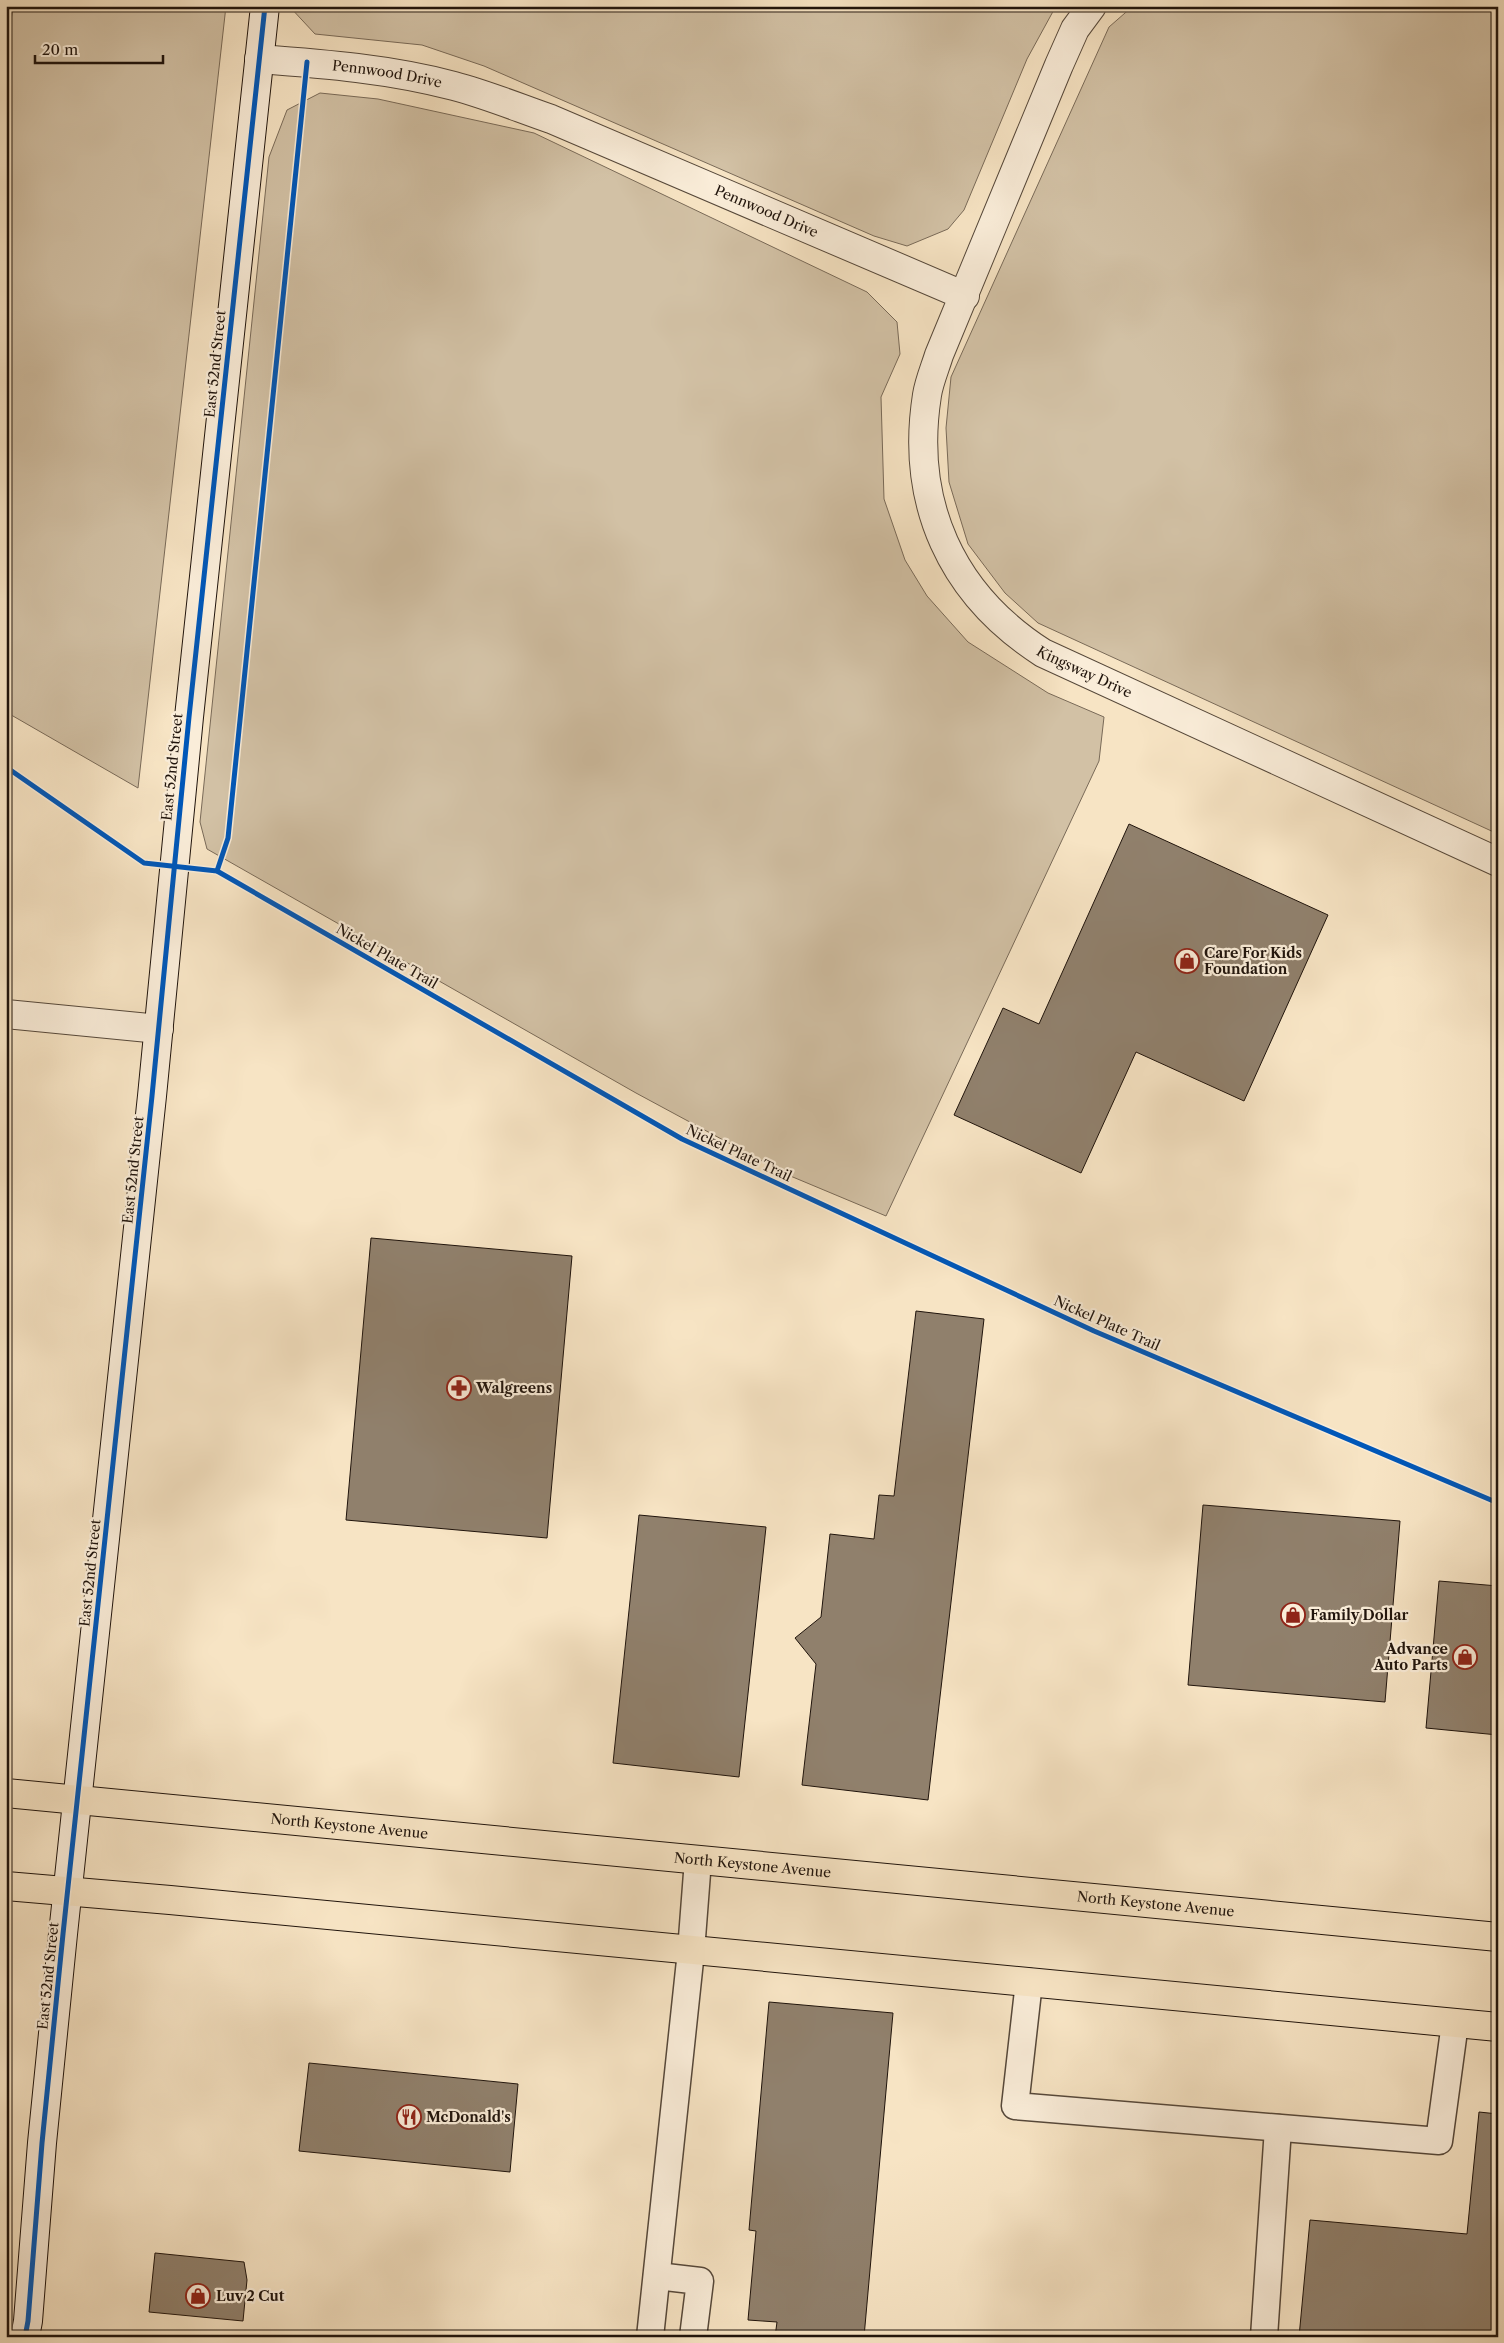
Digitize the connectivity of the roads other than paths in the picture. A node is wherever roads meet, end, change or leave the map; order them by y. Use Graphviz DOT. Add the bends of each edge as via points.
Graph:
graph roads {
  1 [pos="265,6"];
  2 [pos="1092,6"];
  3 [pos="259,59"];
  4 [pos="965,296"];
  5 [pos="1498,862"];
  6 [pos="6,1014"];
  7 [pos="159,1029"];
  8 [pos="6,1793"];
  9 [pos="77,1799"];
  10 [pos="698,1860"];
  11 [pos="6,1886"];
  12 [pos="67,1892"];
  13 [pos="1498,1937"];
  14 [pos="691,1951"];
  15 [pos="1029,1982"];
  16 [pos="1454,2023"];
  17 [pos="1498,2028"];
  18 [pos="1278,2128"];
  19 [pos="657,2276"];
  20 [pos="25,2337"];
  21 [pos="650,2337"];
  22 [pos="693,2337"];
  23 [pos="1264,2337"];
  1 -- 3 [label="street, East 52nd Street"];
  2 -- 4 [label="street" via="1076,29 1059,65"];
  3 -- 4 [label="street, Pennwood Drive" via="390,72 492,98 552,119"];
  3 -- 7 [label="street, East 52nd Street"];
  4 -- 5 [label="street, Kingsway Drive" via="939,355 927,394 923,434 925,474 933,514 948,552 981,602 1010,630 1061,662"];
  6 -- 7 [label="street"];
  7 -- 9 [label="street, East 52nd Street"];
  8 -- 9 [label="main road, North Keystone Avenue"];
  9 -- 10 [label="main road, North Keystone Avenue"];
  9 -- 12 [label="street, East 52nd Street"];
  10 -- 13 [label="main road, North Keystone Avenue"];
  10 -- 14 [label="lane"];
  11 -- 12 [label="main road"];
  12 -- 14 [label="main road"];
  12 -- 20 [label="street, East 52nd Street"];
  14 -- 15 [label="main road"];
  14 -- 19 [label="lane" via="659,2153"];
  15 -- 16 [label="main road"];
  15 -- 18 [label="lane" via="1015,2106"];
  16 -- 17 [label="main road"];
  16 -- 18 [label="lane" via="1439,2141"];
  18 -- 23 [label="lane"];
  19 -- 21 [label="lane"];
  19 -- 22 [label="lane" via="700,2281"];
}
